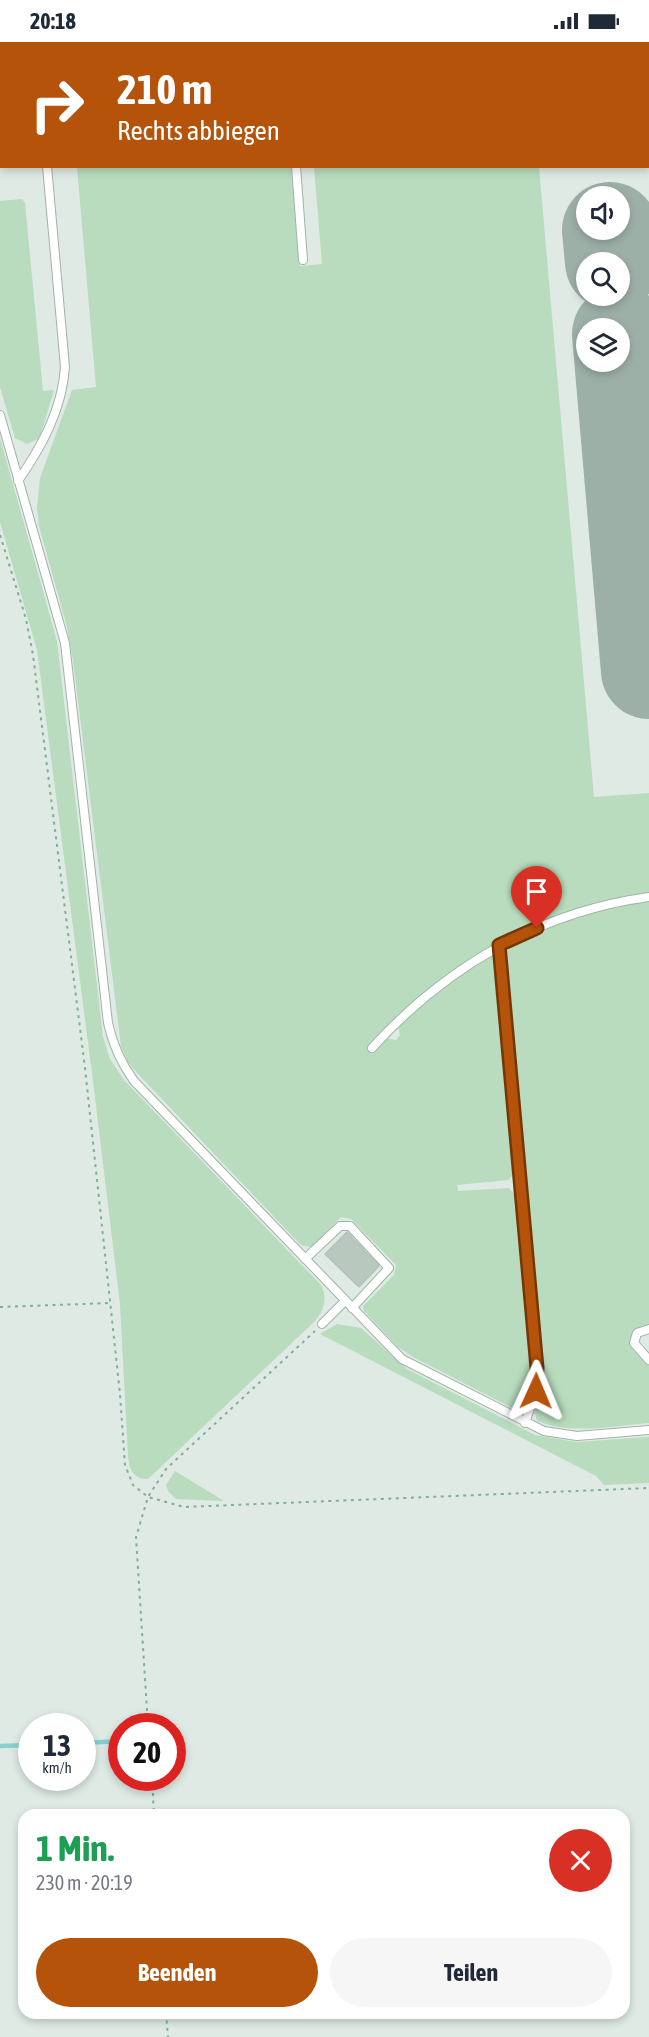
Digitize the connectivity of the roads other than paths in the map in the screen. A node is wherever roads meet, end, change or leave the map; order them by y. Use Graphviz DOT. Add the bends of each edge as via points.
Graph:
graph roads {
  1 [pos="47,168"];
  2 [pos="296,168"];
  3 [pos="303,260"];
  4 [pos="0,415"];
  5 [pos="18,481"];
  6 [pos="649,897"];
  7 [pos="499,945"];
  8 [pos="372,1048"];
  9 [pos="305,1259"];
  10 [pos="345,1301"];
  11 [pos="352,1308"];
  12 [pos="322,1324"];
  13 [pos="649,1329"];
  14 [pos="649,1360"];
  15 [pos="525,1423"];
  16 [pos="649,1430"];
  1 -- 5 [label="lane" via="65,367 63,390 44,443"];
  2 -- 3 [label="lane"];
  4 -- 5 [label="lane"];
  5 -- 9 [label="lane" via="66,643 112,1045 134,1081"];
  6 -- 7 [label="lane" via="575,914"];
  7 -- 8 [label="lane" via="428,993"];
  7 -- 15 [label="lane" via="537,1368 536,1391"];
  9 -- 10 [label="lane"];
  9 -- 11 [label="lane" via="346,1224 386,1263 387,1273"];
  10 -- 11 [label="lane"];
  10 -- 12 [label="lane"];
  11 -- 15 [label="lane" via="402,1359"];
  13 -- 14 [label="lane" via="637,1333 634,1343"];
  15 -- 16 [label="lane" via="570,1436"];
}
